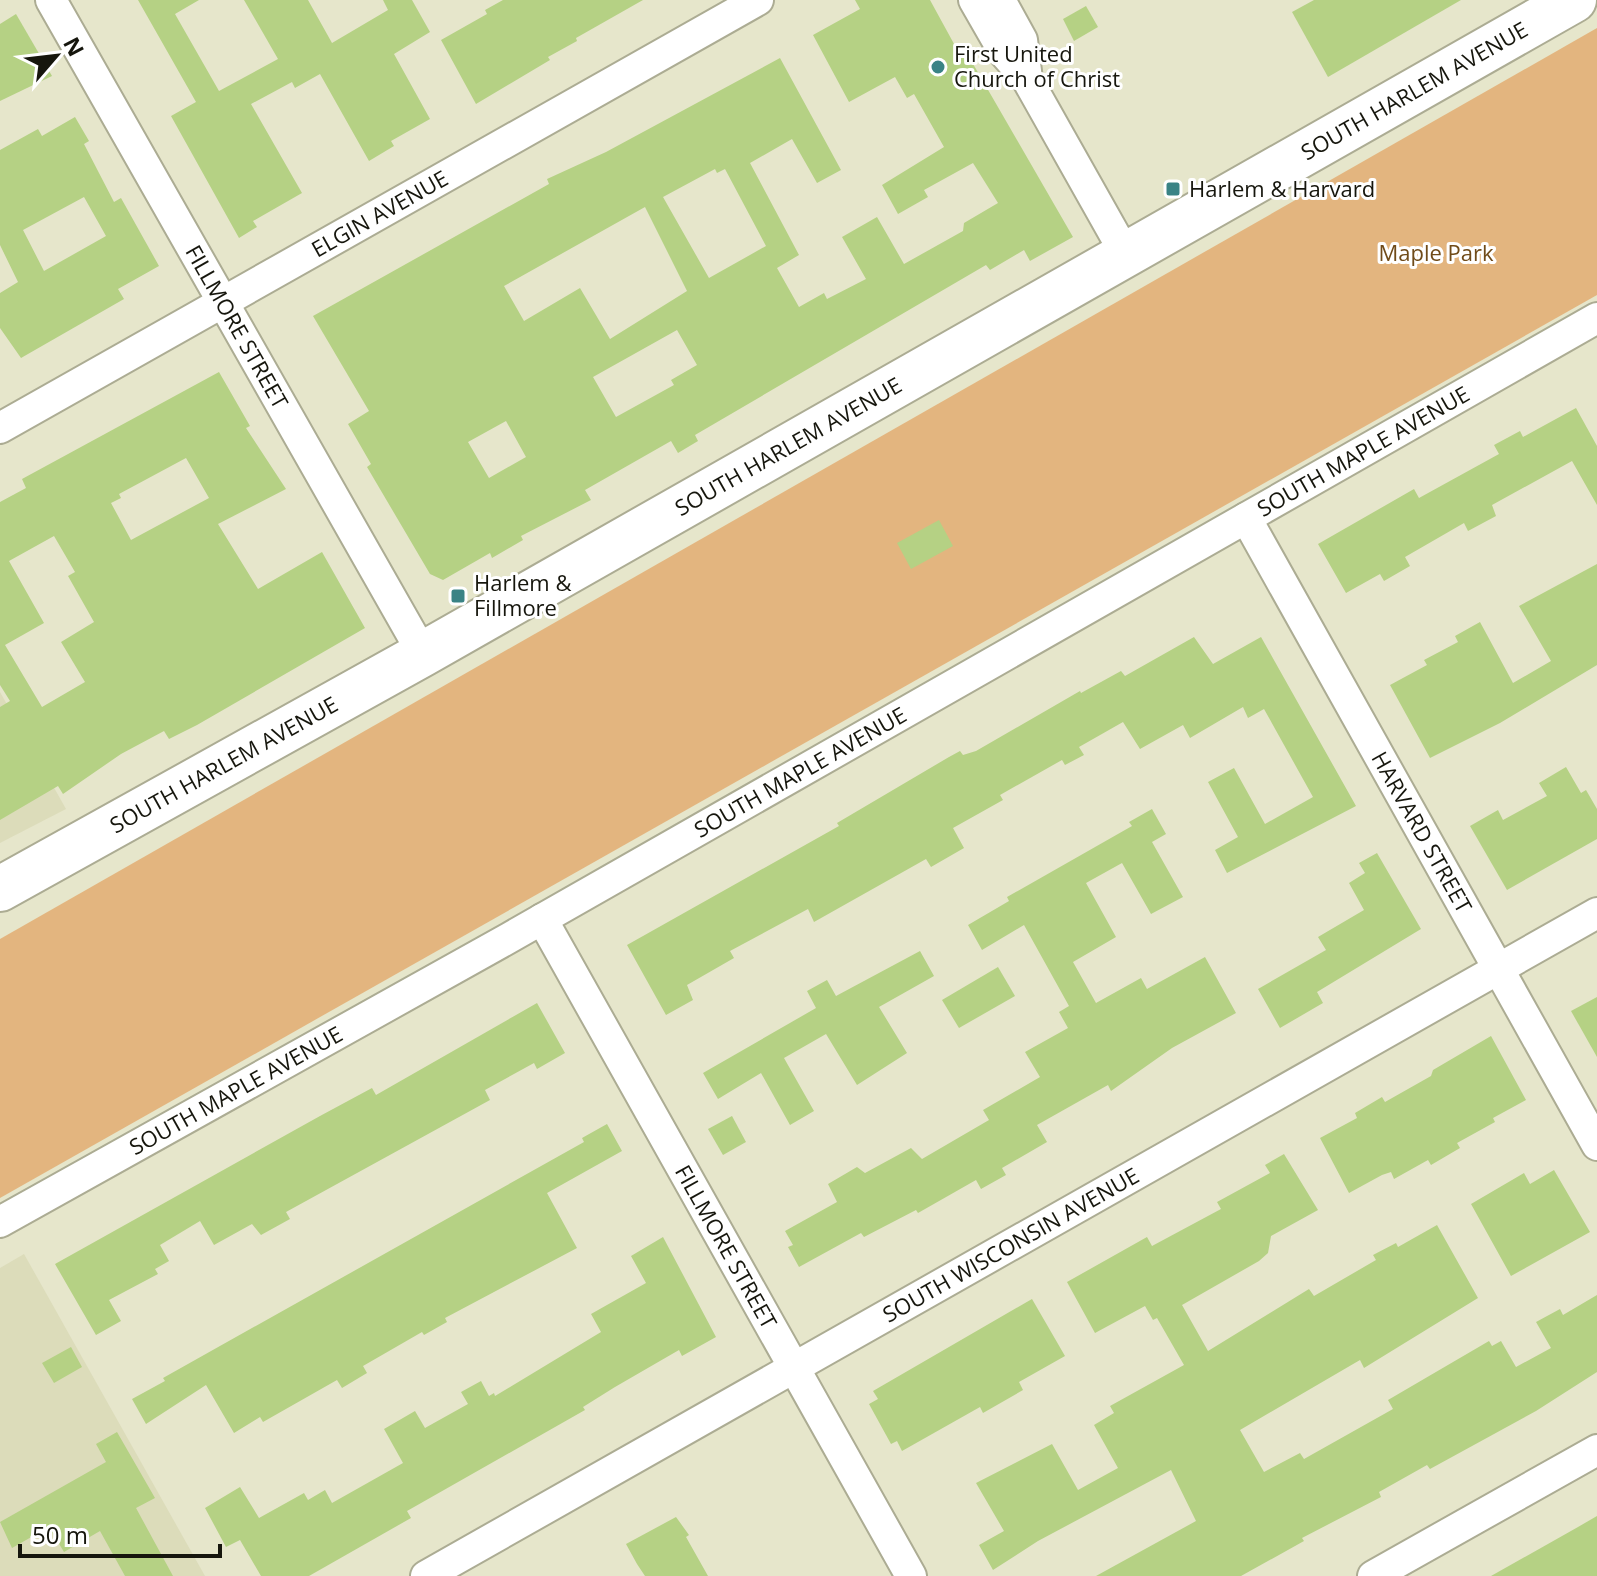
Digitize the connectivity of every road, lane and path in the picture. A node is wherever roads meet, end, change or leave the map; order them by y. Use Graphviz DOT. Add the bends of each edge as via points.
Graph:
graph roads {
  1 [pos="51,0"];
  2 [pos="758,0"];
  3 [pos="974,0"];
  4 [pos="1000,0"];
  5 [pos="1574,0"];
  6 [pos="1027,79"];
  7 [pos="1125,253"];
  8 [pos="223,302"];
  9 [pos="1597,318"];
  10 [pos="0,428"];
  11 [pos="1246,518"];
  12 [pos="423,654"];
  13 [pos="0,889"];
  14 [pos="1597,913"];
  15 [pos="542,919"];
  16 [pos="1499,969"];
  17 [pos="1597,1145"];
  18 [pos="0,1222"];
  19 [pos="794,1368"];
  20 [pos="1597,1450"];
  21 [pos="426,1576"];
  22 [pos="911,1576"];
  23 [pos="1373,1576"];
  1 -- 8 [label="street, FILLMORE STREET"];
  2 -- 8 [label="street, ELGIN AVENUE"];
  3 -- 6 [label="street" via="1005,54"];
  4 -- 6 [label="street" via="1022,40"];
  5 -- 7 [label="main road, SOUTH HARLEM AVENUE"];
  6 -- 7 [label="street"];
  7 -- 12 [label="main road, SOUTH HARLEM AVENUE"];
  8 -- 10 [label="street, ELGIN AVENUE"];
  8 -- 12 [label="street, FILLMORE STREET"];
  9 -- 11 [label="street, SOUTH MAPLE AVENUE"];
  11 -- 15 [label="street, SOUTH MAPLE AVENUE"];
  11 -- 16 [label="street, HARVARD STREET"];
  12 -- 13 [label="main road, SOUTH HARLEM AVENUE"];
  14 -- 16 [label="street, SOUTH WISCONSIN AVENUE"];
  15 -- 18 [label="street, SOUTH MAPLE AVENUE"];
  15 -- 19 [label="street, FILLMORE STREET"];
  16 -- 17 [label="street, HARVARD STREET"];
  16 -- 19 [label="street, SOUTH WISCONSIN AVENUE"];
  19 -- 21 [label="street, SOUTH WISCONSIN AVENUE"];
  19 -- 22 [label="street, FILLMORE STREET"];
  20 -- 23 [label="street"];
}
